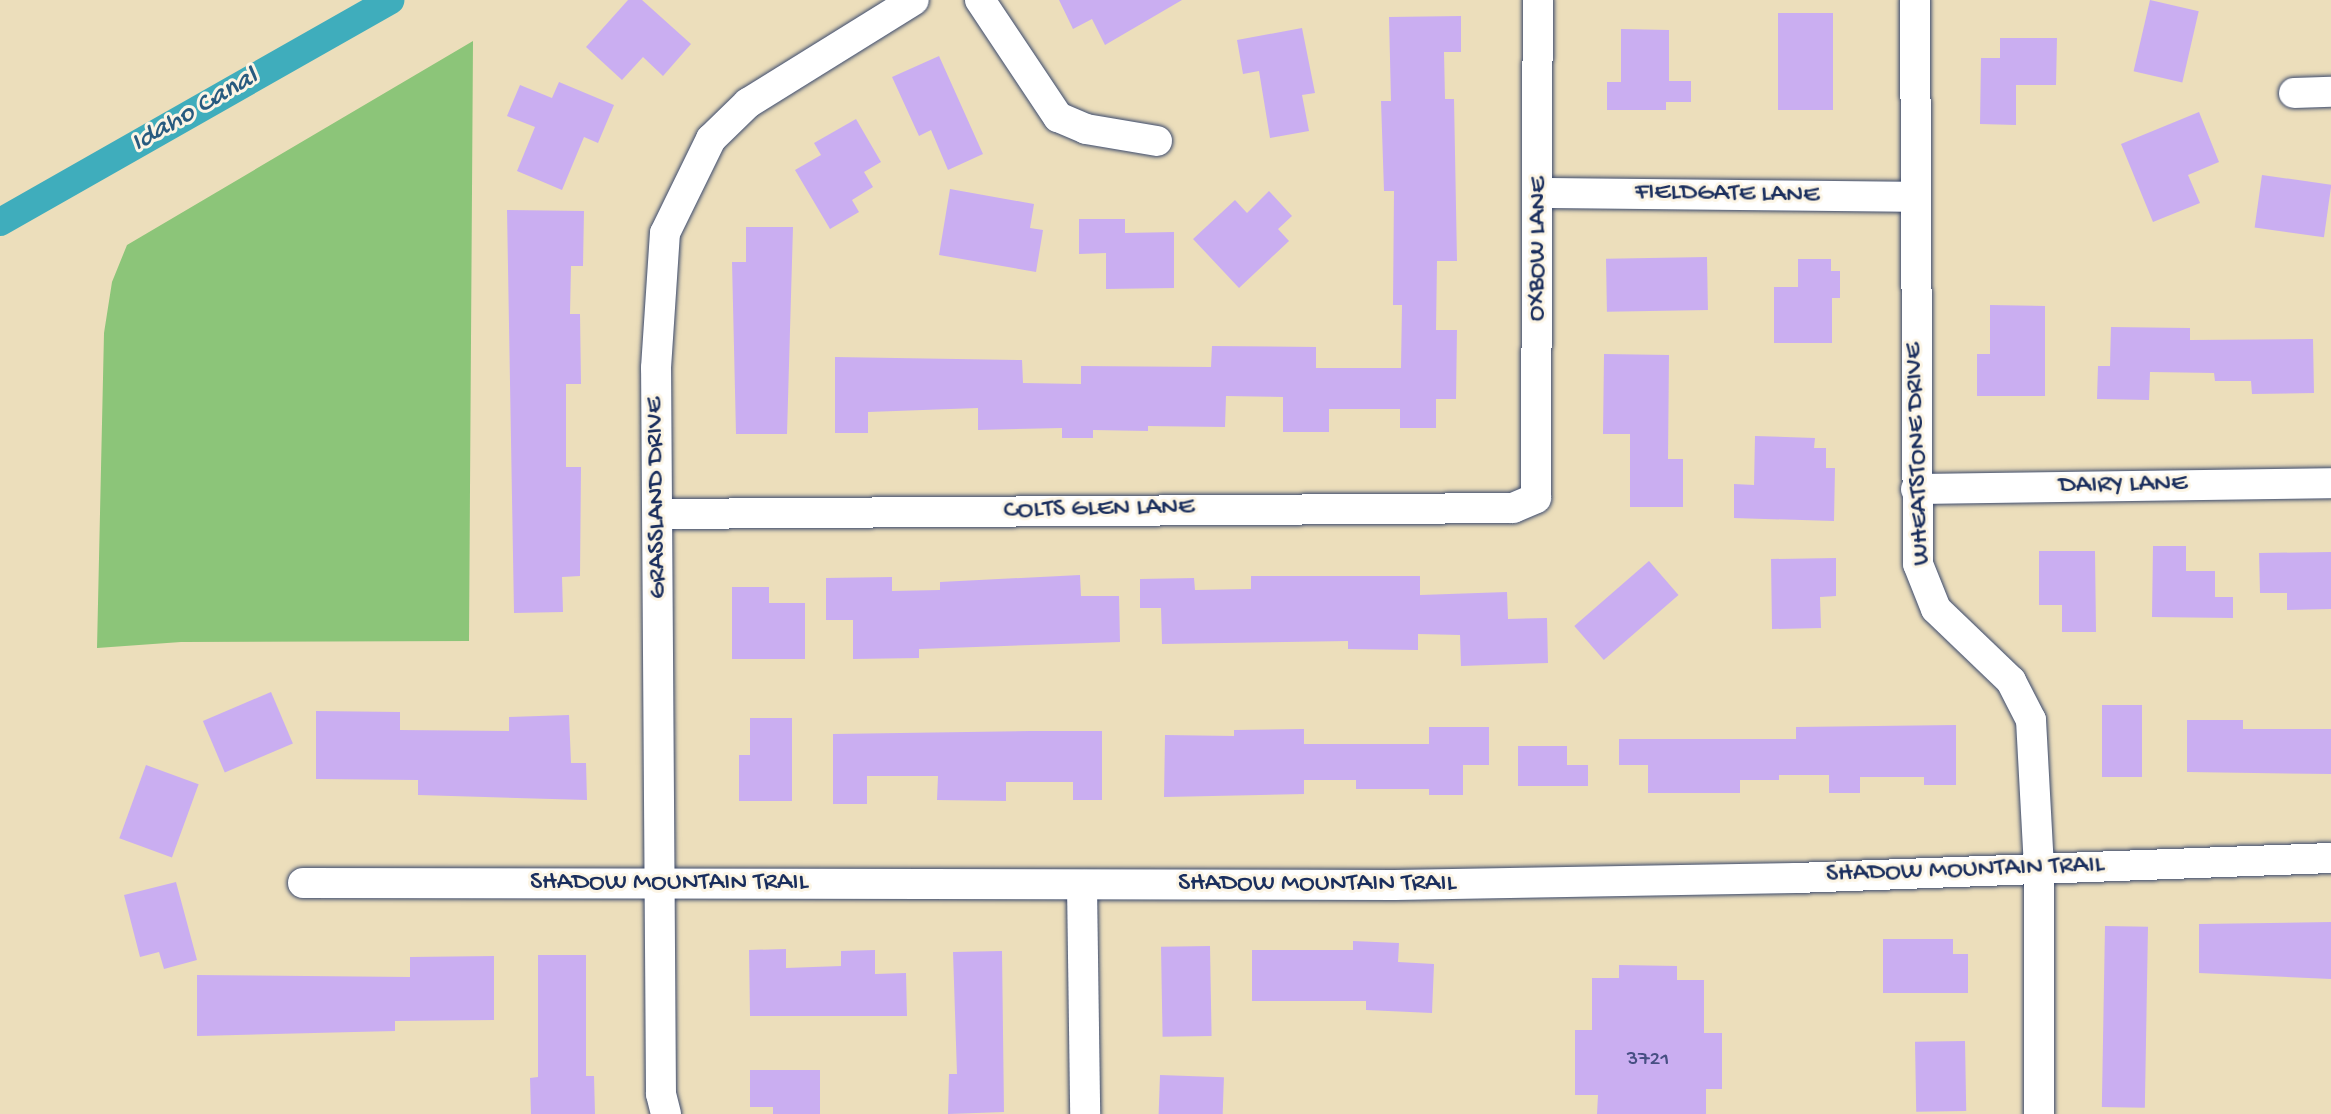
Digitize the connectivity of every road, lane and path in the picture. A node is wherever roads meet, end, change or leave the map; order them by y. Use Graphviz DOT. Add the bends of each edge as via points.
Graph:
graph roads {
  1 [pos="914,0"];
  2 [pos="980,0"];
  3 [pos="1538,0"];
  4 [pos="1915,0"];
  5 [pos="2331,92"];
  6 [pos="2294,93"];
  7 [pos="1157,141"];
  8 [pos="1540,193"];
  9 [pos="1915,197"];
  10 [pos="2331,483"];
  11 [pos="1916,489"];
  12 [pos="1536,498"];
  13 [pos="659,514"];
  14 [pos="2331,858"];
  15 [pos="2039,867"];
  16 [pos="303,883"];
  17 [pos="660,884"];
  18 [pos="1082,885"];
  19 [pos="666,1114"];
  20 [pos="1085,1114"];
  21 [pos="2039,1114"];
  1 -- 13 [label="street, GRASSLAND DRIVE" via="748,103 711,139 688,179 665,233 657,287"];
  2 -- 7 [label="street" via="1058,117 1086,129"];
  3 -- 8 [label="street, OXBOW LANE"];
  4 -- 9 [label="street, WHEATSTONE DRIVE"];
  5 -- 6 [label="street"];
  8 -- 9 [label="street, FIELDGATE LANE"];
  8 -- 12 [label="street, OXBOW LANE"];
  9 -- 11 [label="street, WHEATSTONE DRIVE"];
  10 -- 11 [label="street, DAIRY LANE"];
  11 -- 15 [label="street, WHEATSTONE DRIVE" via="1918,564 1936,609 2011,681 2031,720"];
  12 -- 13 [label="street, COLTS GLEN LANE" via="1513,508"];
  13 -- 17 [label="street, GRASSLAND DRIVE"];
  14 -- 15 [label="street, SHADOW MOUNTAIN TRAIL"];
  15 -- 18 [label="street, SHADOW MOUNTAIN TRAIL" via="1765,879"];
  15 -- 21 [label="street, WHEATSTONE DRIVE"];
  16 -- 17 [label="street, SHADOW MOUNTAIN TRAIL"];
  17 -- 18 [label="street, SHADOW MOUNTAIN TRAIL"];
  17 -- 19 [label="street, GRASSLAND DRIVE" via="661,1094"];
  18 -- 20 [label="street"];
}
